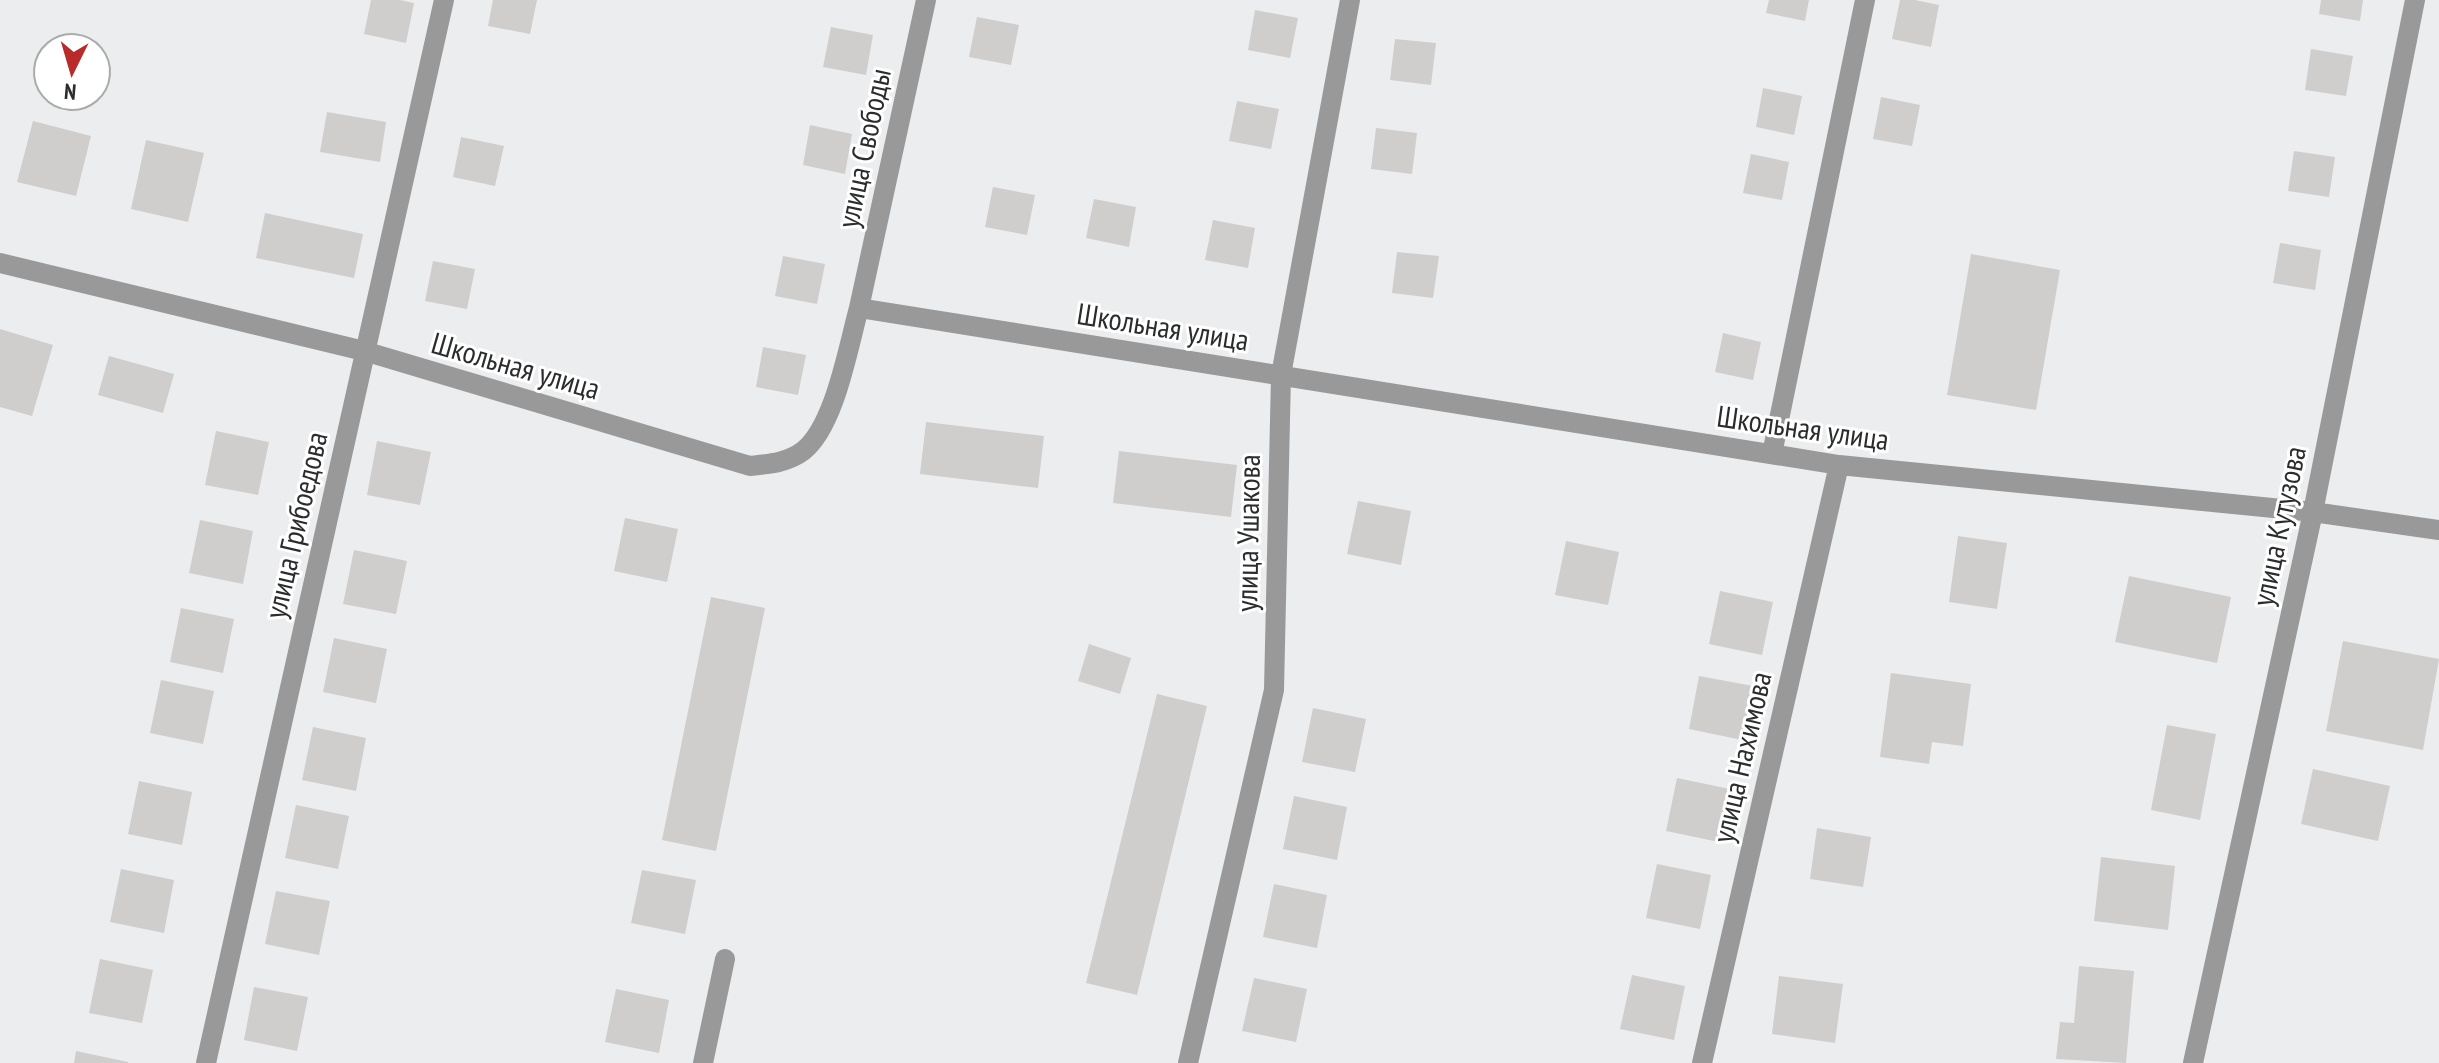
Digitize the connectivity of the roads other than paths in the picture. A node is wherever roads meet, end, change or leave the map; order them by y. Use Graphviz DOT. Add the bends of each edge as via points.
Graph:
graph roads {
  1 [pos="444,0"];
  2 [pos="926,0"];
  3 [pos="1350,0"];
  4 [pos="1865,0"];
  5 [pos="2415,0"];
  6 [pos="0,263"];
  7 [pos="859,308"];
  8 [pos="364,351"];
  9 [pos="1281,375"];
  10 [pos="1772,454"];
  11 [pos="1839,465"];
  12 [pos="2313,512"];
  13 [pos="2439,530"];
  14 [pos="725,959"];
  15 [pos="206,1063"];
  16 [pos="703,1063"];
  17 [pos="1188,1063"];
  18 [pos="1702,1063"];
  19 [pos="2193,1063"];
  1 -- 8 [label="street, улица Грибоедова"];
  2 -- 7 [label="street, улица Свободы"];
  3 -- 9 [label="street, улица Ушакова"];
  4 -- 10 [label="street"];
  5 -- 12 [label="street, улица Кутузова"];
  6 -- 8 [label="street, Школьная улица"];
  7 -- 8 [label="street, Школьная улица" via="821,431 802,451 777,463 750,466"];
  7 -- 9 [label="street, Школьная улица"];
  8 -- 15 [label="street, улица Грибоедова"];
  9 -- 10 [label="street, Школьная улица"];
  9 -- 17 [label="street, улица Ушакова" via="1274,690"];
  10 -- 11 [label="street, Школьная улица"];
  11 -- 12 [label="street, Школьная улица"];
  11 -- 18 [label="street, улица Нахимова"];
  12 -- 13 [label="street, Школьная улица"];
  12 -- 19 [label="street, улица Кутузова"];
  14 -- 16 [label="street"];
}
